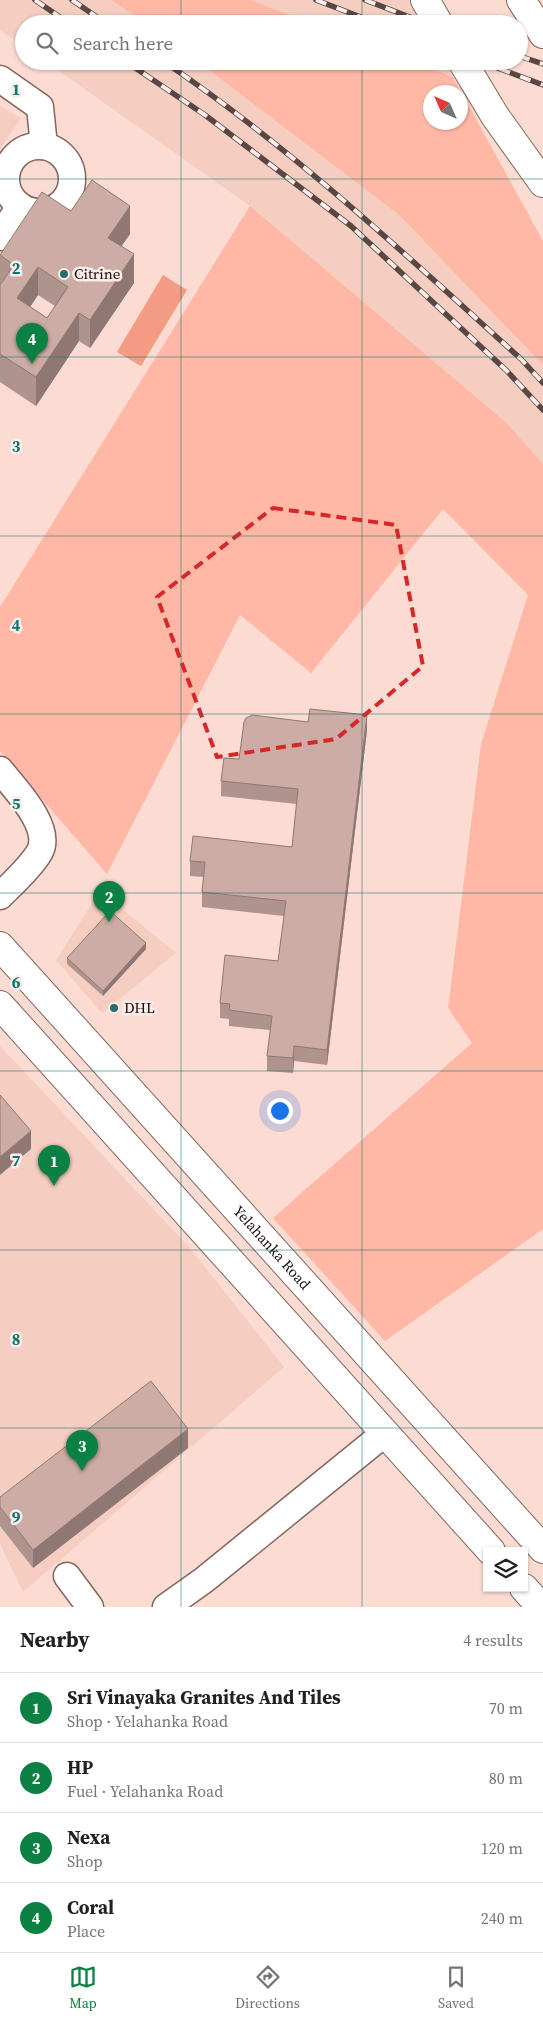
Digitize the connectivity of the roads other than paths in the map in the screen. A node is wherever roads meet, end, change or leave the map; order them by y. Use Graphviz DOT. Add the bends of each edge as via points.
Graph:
graph roads {
  1 [pos="425,0"];
  2 [pos="521,0"];
  3 [pos="434,15"];
  4 [pos="543,34"];
  5 [pos="467,70"];
  6 [pos="0,79"];
  7 [pos="44,146"];
  8 [pos="543,183"];
  9 [pos="20,206"];
  10 [pos="0,237"];
  11 [pos="0,770"];
  12 [pos="0,896"];
  13 [pos="0,946"];
  14 [pos="0,1005"];
  15 [pos="385,1433"];
  16 [pos="491,1492"];
  17 [pos="460,1516"];
  18 [pos="487,1547"];
  19 [pos="543,1550"];
  20 [pos="67,1576"];
  21 [pos="528,1592"];
  22 [pos="90,1607"];
  23 [pos="166,1607"];
  24 [pos="541,1607"];
  1 -- 3 [label="main road"];
  2 -- 4 [label="main road"];
  5 -- 8 [label="main road" via="495,116"];
  6 -- 7 [label="street" via="40,106"];
  7 -- 9 [label="street" via="23,150 9,167 6,177 8,188"];
  7 -- 9 [label="street" via="63,156 69,165 72,186 64,200 51,210 30,210"];
  9 -- 10 [label="street"];
  11 -- 12 [label="street" via="43,833 40,852"];
  13 -- 16 [label="main road, Yelahanka Road"];
  14 -- 15 [label="main road"];
  15 -- 17 [label="main road"];
  15 -- 23 [label="street"];
  16 -- 17 [label="main road"];
  16 -- 19 [label="main road, Yelahanka Road"];
  17 -- 18 [label="main road"];
  20 -- 22 [label="street"];
  21 -- 24 [label="main road"];
}
